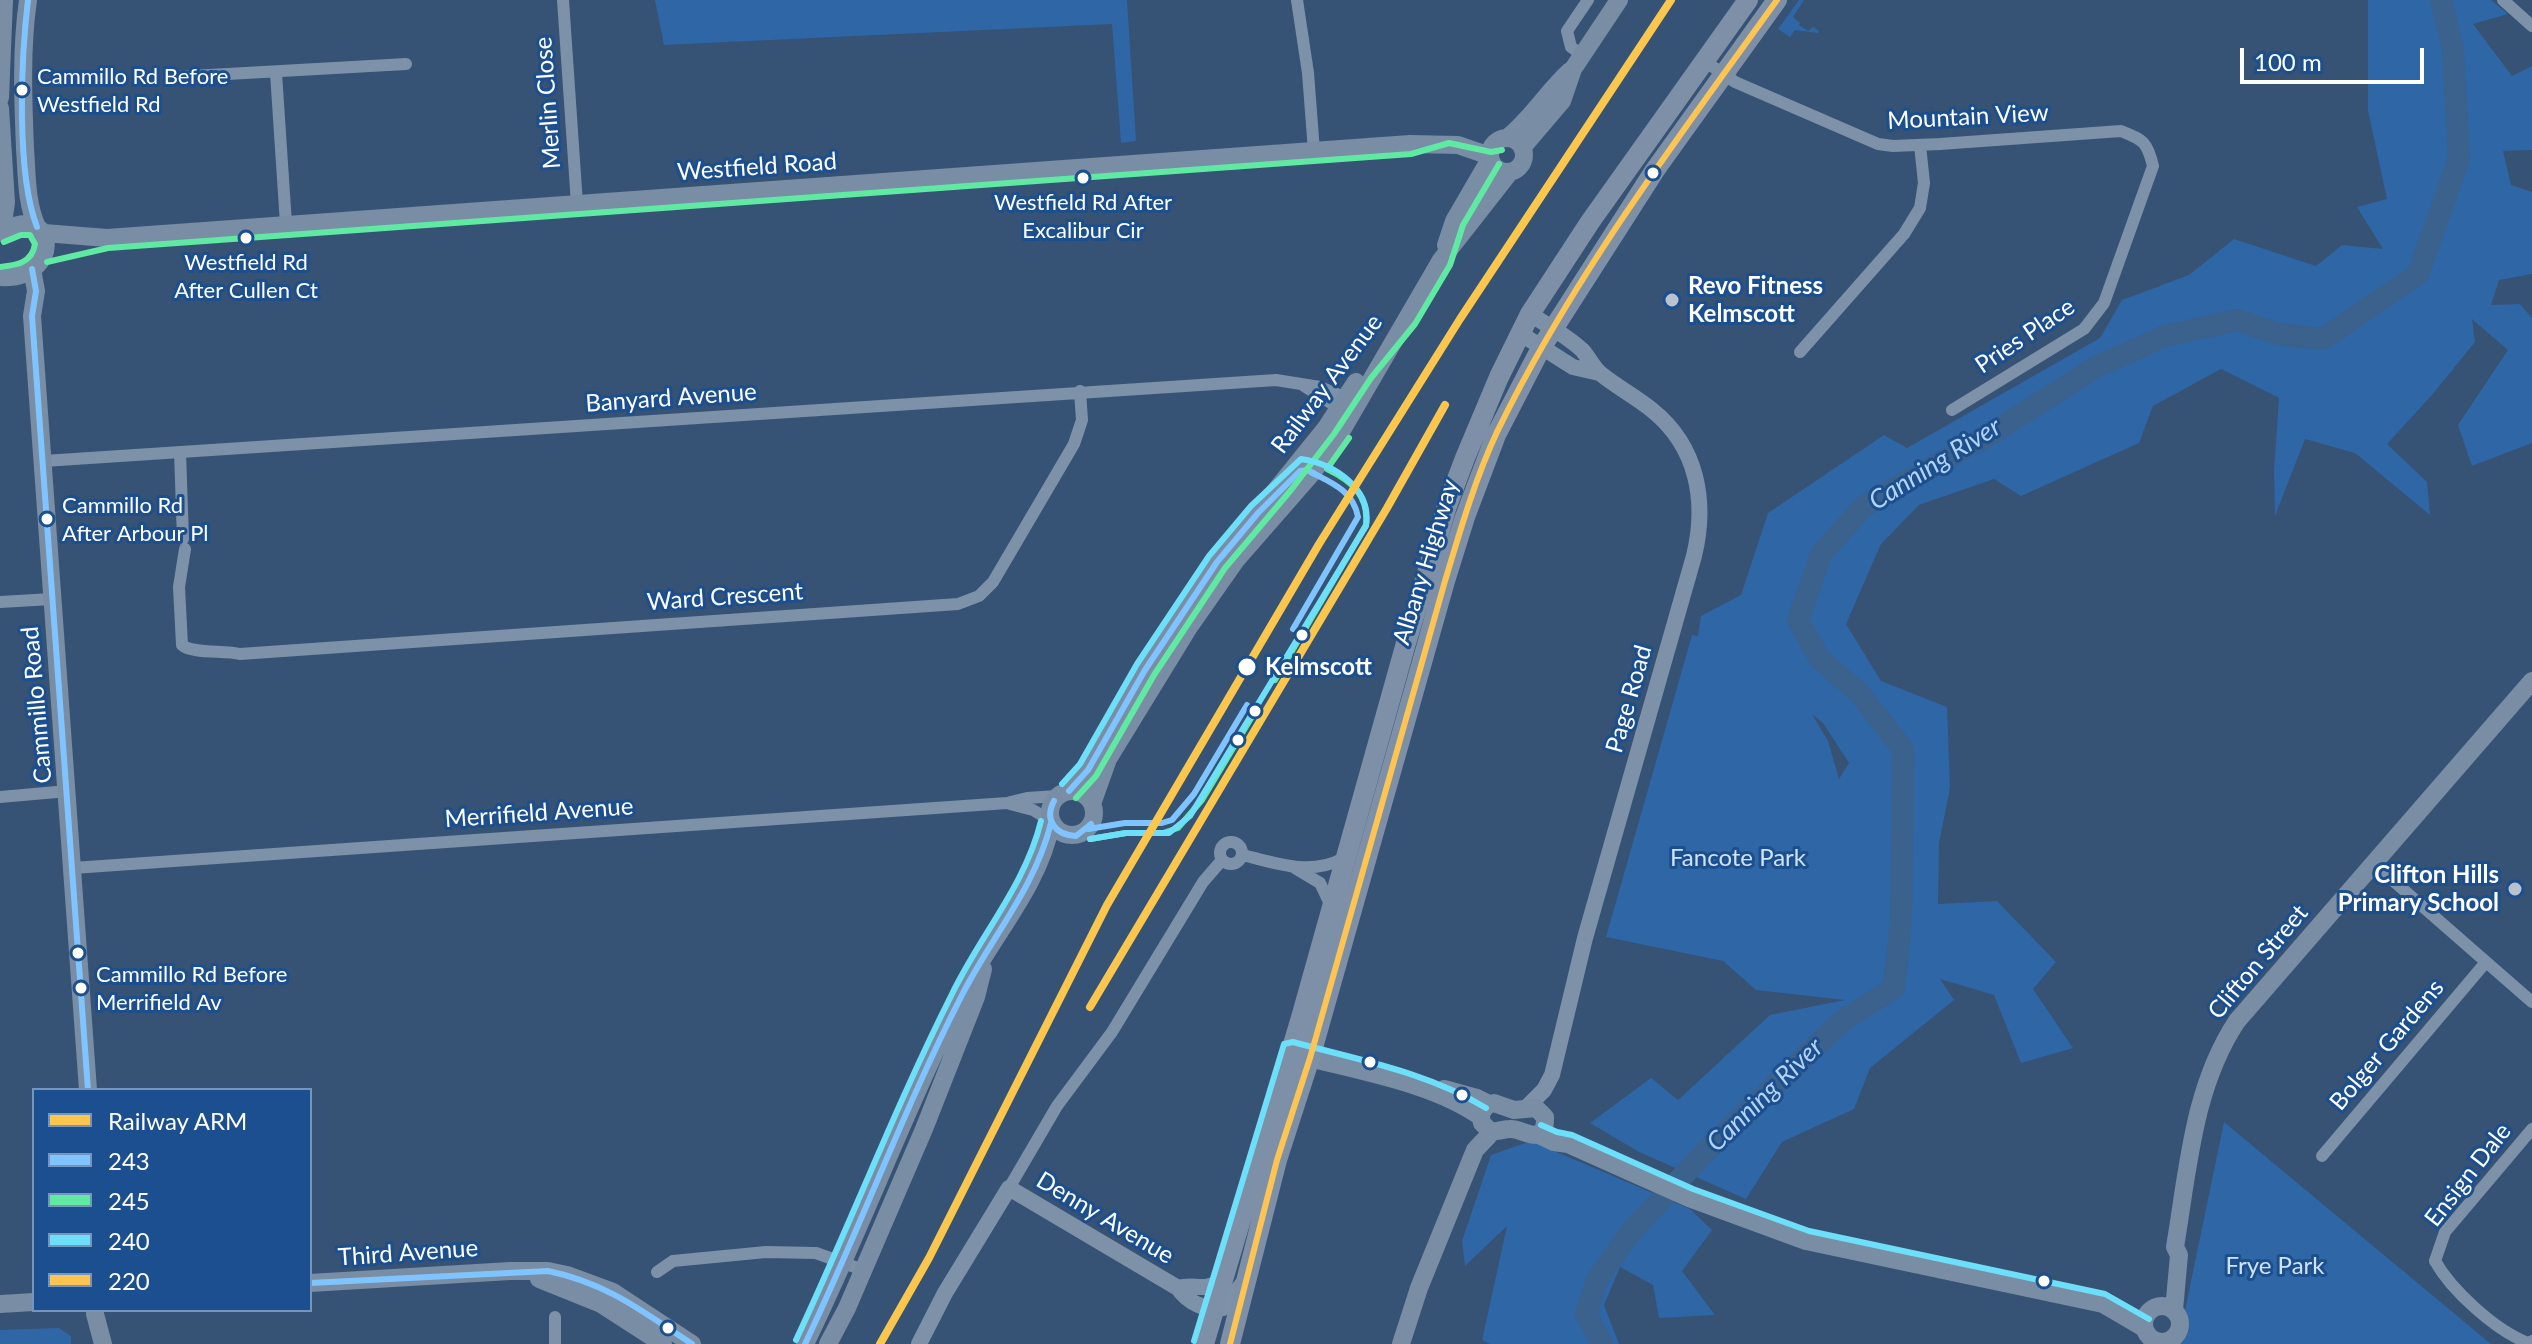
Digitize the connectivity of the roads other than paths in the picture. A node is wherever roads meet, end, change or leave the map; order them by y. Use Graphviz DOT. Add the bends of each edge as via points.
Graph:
graph roads {
  1 [pos="4,0"];
  2 [pos="28,0"];
  3 [pos="563,0"];
  4 [pos="1297,0"];
  5 [pos="1588,0"];
  6 [pos="1619,0"];
  7 [pos="1748,0"];
  8 [pos="1777,0"];
  9 [pos="2503,0"];
  10 [pos="2532,26"];
  11 [pos="1703,60"];
  12 [pos="1578,62"];
  13 [pos="406,64"];
  14 [pos="276,73"];
  15 [pos="1723,75"];
  16 [pos="174,77"];
  17 [pos="0,98"];
  18 [pos="0,108"];
  19 [pos="1920,145"];
  20 [pos="1502,148"];
  21 [pos="1314,151"];
  22 [pos="2150,152"];
  23 [pos="1510,172"];
  24 [pos="577,204"];
  25 [pos="286,224"];
  26 [pos="1,232"];
  27 [pos="42,237"];
  28 [pos="1441,260"];
  29 [pos="32,269"];
  30 [pos="6,277"];
  31 [pos="1530,314"];
  32 [pos="32,316"];
  33 [pos="1553,330"];
  34 [pos="1521,334"];
  35 [pos="1541,348"];
  36 [pos="1800,352"];
  37 [pos="1599,373"];
  38 [pos="1080,391"];
  39 [pos="1348,406"];
  40 [pos="1952,410"];
  41 [pos="180,452"];
  42 [pos="44,461"];
  43 [pos="1312,473"];
  44 [pos="1258,513"];
  45 [pos="52,599"];
  46 [pos="0,602"];
  47 [pos="1406,643"];
  48 [pos="1426,650"];
  49 [pos="2532,681"];
  50 [pos="68,791"];
  51 [pos="1063,794"];
  52 [pos="0,797"];
  53 [pos="1007,803"];
  54 [pos="1092,804"];
  55 [pos="1051,822"];
  56 [pos="1076,836"];
  57 [pos="1243,855"];
  58 [pos="1344,858"];
  59 [pos="1222,860"];
  60 [pos="2374,864"];
  61 [pos="73,868"];
  62 [pos="1295,868"];
  63 [pos="1035,871"];
  64 [pos="1331,906"];
  65 [pos="988,951"];
  66 [pos="2486,962"];
  67 [pos="2532,1002"];
  68 [pos="1290,1052"];
  69 [pos="1310,1058"];
  70 [pos="88,1088"];
  71 [pos="1486,1119"];
  72 [pos="1538,1120"];
  73 [pos="2532,1129"];
  74 [pos="2322,1156"];
  75 [pos="1009,1188"];
  76 [pos="843,1262"];
  77 [pos="863,1270"];
  78 [pos="510,1271"];
  79 [pos="657,1272"];
  80 [pos="1246,1279"];
  81 [pos="1222,1280"];
  82 [pos="312,1283"];
  83 [pos="1178,1288"];
  84 [pos="32,1302"];
  85 [pos="0,1304"];
  86 [pos="2103,1304"];
  87 [pos="2160,1309"];
  88 [pos="1214,1310"];
  89 [pos="102,1312"];
  90 [pos="555,1317"];
  91 [pos="2147,1336"];
  92 [pos="2532,1341"];
  93 [pos="103,1342"];
  94 [pos="2167,1342"];
  95 [pos="555,1344"];
  96 [pos="663,1344"];
  97 [pos="692,1344"];
  98 [pos="805,1344"];
  99 [pos="828,1344"];
  100 [pos="919,1344"];
  101 [pos="1204,1344"];
  102 [pos="1230,1344"];
  103 [pos="1401,1344"];
  1 -- 17 [label="main road"];
  2 -- 27 [label="main road" via="23,74 28,198"];
  3 -- 24 [label="street, Merlin Close"];
  4 -- 21 [label="street"];
  5 -- 12 [label="street" via="1567,31"];
  6 -- 12 [label="main road"];
  7 -- 11 [label="highway, Albany Highway"];
  8 -- 15 [label="highway, Albany Highway"];
  9 -- 10 [label="street"];
  11 -- 15 [label="street, Mountain View"];
  11 -- 31 [label="highway, Albany Highway"];
  12 -- 20 [label="main road"];
  13 -- 14 [label="street"];
  14 -- 16 [label="street"];
  14 -- 25 [label="street"];
  15 -- 19 [label="street, Mountain View" via="1878,144"];
  15 -- 33 [label="highway, Albany Highway"];
  18 -- 26 [label="main road" via="6,202"];
  19 -- 22 [label="street, Mountain View" via="2121,131 2141,139"];
  19 -- 36 [label="street" via="1920,208 1904,234"];
  20 -- 21 [label="main road, Westfield Road" via="1410,144"];
  20 -- 23 [label="main road, Westfield Road" via="1498,169"];
  20 -- 23 [label="main road, Railway Avenue" via="1522,163"];
  20 -- 28 [label="main road, Railway Avenue" via="1454,221"];
  21 -- 24 [label="main road, Westfield Road"];
  22 -- 40 [label="street, Pries Place" via="2153,166 2104,303 2084,329"];
  23 -- 28 [label="main road, Railway Avenue"];
  24 -- 25 [label="main road, Westfield Road"];
  25 -- 27 [label="main road, Westfield Road" via="107,238"];
  26 -- 27 [label="main road, Westfield Road" via="19,226"];
  27 -- 29 [label="main road"];
  28 -- 39 [label="main road, Railway Avenue"];
  29 -- 30 [label="main road"];
  29 -- 32 [label="main road, Cammillo Road"];
  30 -- 32 [label="main road, Cammillo Road"];
  31 -- 33 [label="street, Page Road"];
  31 -- 34 [label="highway, Albany Highway"];
  32 -- 42 [label="main road, Cammillo Road"];
  33 -- 35 [label="highway, Albany Highway"];
  33 -- 37 [label="street, Page Road" via="1582,350"];
  34 -- 35 [label="street, Page Road"];
  34 -- 47 [label="highway, Albany Highway" via="1447,506"];
  35 -- 37 [label="street, Page Road" via="1573,367"];
  35 -- 48 [label="highway, Albany Highway" via="1480,476"];
  37 -- 72 [label="street, Page Road" via="1653,411 1679,440 1697,478 1701,518 1552,1075 1539,1097"];
  38 -- 39 [label="street, Banyard Avenue" via="1276,380 1301,384"];
  38 -- 41 [label="street, Banyard Avenue"];
  38 -- 41 [label="street, Ward Crescent" via="1082,420 1074,444 993,582 958,604 240,654 191,651 182,645"];
  39 -- 43 [label="main road, Railway Avenue" via="1338,437"];
  39 -- 44 [label="main road, Railway Avenue"];
  41 -- 42 [label="street, Banyard Avenue"];
  42 -- 45 [label="main road, Cammillo Road"];
  43 -- 44 [label="main road" via="1300,471"];
  43 -- 54 [label="main road, Railway Avenue" via="1236,560 1189,627 1108,759"];
  44 -- 51 [label="main road, Railway Avenue" via="1196,591 1088,770"];
  45 -- 46 [label="street"];
  45 -- 50 [label="main road, Cammillo Road"];
  47 -- 48 [label="highway"];
  47 -- 58 [label="highway, Albany Highway"];
  48 -- 69 [label="highway, Albany Highway"];
  49 -- 60 [label="main road, Clifton Street"];
  50 -- 52 [label="street"];
  50 -- 61 [label="main road, Cammillo Road"];
  51 -- 53 [label="street, Merrifield Avenue"];
  51 -- 54 [label="main road" via="1082,794"];
  51 -- 55 [label="main road, Railway Avenue" via="1051,805"];
  53 -- 55 [label="street, Merrifield Avenue"];
  53 -- 61 [label="street, Merrifield Avenue"];
  54 -- 56 [label="main road, Railway Avenue" via="1091,825"];
  55 -- 56 [label="main road" via="1062,833"];
  55 -- 63 [label="main road, Railway Avenue"];
  56 -- 63 [label="main road, Railway Avenue"];
  57 -- 59 [label="street" via="1233,865"];
  57 -- 59 [label="street" via="1240,846 1229,842 1220,849"];
  57 -- 62 [label="street"];
  58 -- 62 [label="street" via="1327,867"];
  58 -- 64 [label="highway, Albany Highway"];
  59 -- 75 [label="street" via="1203,882 1112,1032 1057,1106"];
  60 -- 66 [label="street"];
  60 -- 87 [label="main road, Clifton Street" via="2222,1044 2203,1093"];
  61 -- 70 [label="main road, Cammillo Road"];
  62 -- 64 [label="street" via="1320,883"];
  63 -- 65 [label="main road, Railway Avenue"];
  64 -- 68 [label="highway, Albany Highway"];
  65 -- 76 [label="main road, Railway Avenue" via="929,1061"];
  65 -- 77 [label="main road, Railway Avenue" via="944,1079"];
  66 -- 67 [label="street"];
  66 -- 74 [label="street, Bolger Gardens"];
  68 -- 69 [label="main road"];
  68 -- 81 [label="highway, Albany Highway"];
  69 -- 71 [label="main road" via="1417,1087 1451,1090"];
  69 -- 80 [label="highway, Albany Highway"];
  71 -- 72 [label="main road" via="1526,1135"];
  71 -- 72 [label="main road" via="1498,1103"];
  71 -- 103 [label="main road"];
  72 -- 86 [label="main road" via="1573,1146 1779,1232 1836,1249"];
  73 -- 92 [label="street, Ensign Dale" via="2445,1232 2435,1261 2446,1281 2511,1336"];
  75 -- 83 [label="street, Denny Avenue"];
  75 -- 100 [label="street"];
  76 -- 77 [label="street"];
  76 -- 79 [label="street" via="816,1253 766,1252 673,1261"];
  76 -- 98 [label="main road, Railway Avenue"];
  77 -- 99 [label="main road, Railway Avenue"];
  78 -- 82 [label="main road, Third Avenue"];
  78 -- 96 [label="main road, Third Avenue" via="601,1304"];
  78 -- 97 [label="main road, Third Avenue" via="548,1271 590,1283 631,1302"];
  80 -- 88 [label="street" via="1223,1308"];
  80 -- 102 [label="highway, Albany Highway"];
  81 -- 83 [label="street, Denny Avenue" via="1205,1289"];
  81 -- 88 [label="highway, Albany Highway"];
  83 -- 88 [label="street, Denny Avenue" via="1185,1299"];
  84 -- 85 [label="main road"];
  86 -- 87 [label="main road" via="2118,1301"];
  86 -- 91 [label="main road"];
  87 -- 91 [label="main road" via="2144,1318"];
  87 -- 94 [label="main road" via="2180,1325"];
  88 -- 101 [label="highway, Albany Highway"];
  89 -- 93 [label="main road"];
  90 -- 95 [label="street"];
  91 -- 94 [label="main road"];
}
